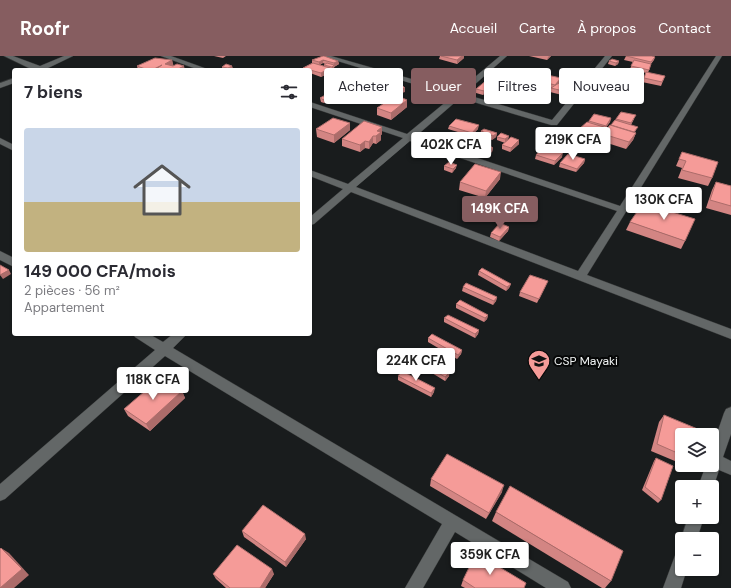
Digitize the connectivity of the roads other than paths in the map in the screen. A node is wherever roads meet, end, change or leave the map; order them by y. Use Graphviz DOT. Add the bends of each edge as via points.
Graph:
graph roads {
  1 [pos="7,56"];
  2 [pos="70,56"];
  3 [pos="164,56"];
  4 [pos="324,56"];
  5 [pos="504,56"];
  6 [pos="610,56"];
  7 [pos="719,56"];
  8 [pos="174,57"];
  9 [pos="35,68"];
  10 [pos="44,68"];
  11 [pos="201,68"];
  12 [pos="476,80"];
  13 [pos="12,81"];
  14 [pos="411,81"];
  15 [pos="0,86"];
  16 [pos="476,100"];
  17 [pos="447,104"];
  18 [pos="312,105"];
  19 [pos="409,136"];
  20 [pos="0,141"];
  21 [pos="12,147"];
  22 [pos="312,173"];
  23 [pos="349,188"];
  24 [pos="623,210"];
  25 [pos="312,220"];
  26 [pos="0,255"];
  27 [pos="12,262"];
  28 [pos="581,276"];
  29 [pos="731,334"];
  30 [pos="142,336"];
  31 [pos="179,336"];
  32 [pos="165,349"];
  33 [pos="731,413"];
  34 [pos="719,446"];
  35 [pos="719,462"];
  36 [pos="731,468"];
  37 [pos="0,494"];
  38 [pos="452,522"];
  39 [pos="676,576"];
  40 [pos="414,588"];
  41 [pos="562,588"];
  42 [pos="672,588"];
  1 -- 9 [label="street"];
  2 -- 10 [label="street"];
  3 -- 8 [label="street"];
  4 -- 14 [label="street"];
  5 -- 12 [label="street"];
  6 -- 16 [label="street" via="554,123"];
  7 -- 24 [label="street"];
  8 -- 11 [label="street"];
  13 -- 15 [label="street"];
  17 -- 19 [label="street"];
  18 -- 19 [label="street"];
  19 -- 23 [label="street"];
  19 -- 24 [label="street"];
  20 -- 21 [label="street"];
  22 -- 23 [label="street"];
  23 -- 25 [label="street"];
  23 -- 28 [label="street"];
  24 -- 28 [label="street"];
  26 -- 27 [label="street"];
  28 -- 29 [label="street"];
  30 -- 32 [label="street"];
  31 -- 32 [label="street"];
  32 -- 37 [label="street"];
  32 -- 38 [label="street"];
  33 -- 34 [label="street"];
  35 -- 36 [label="street"];
  38 -- 40 [label="street"];
  38 -- 41 [label="street"];
  39 -- 42 [label="street"];
}
